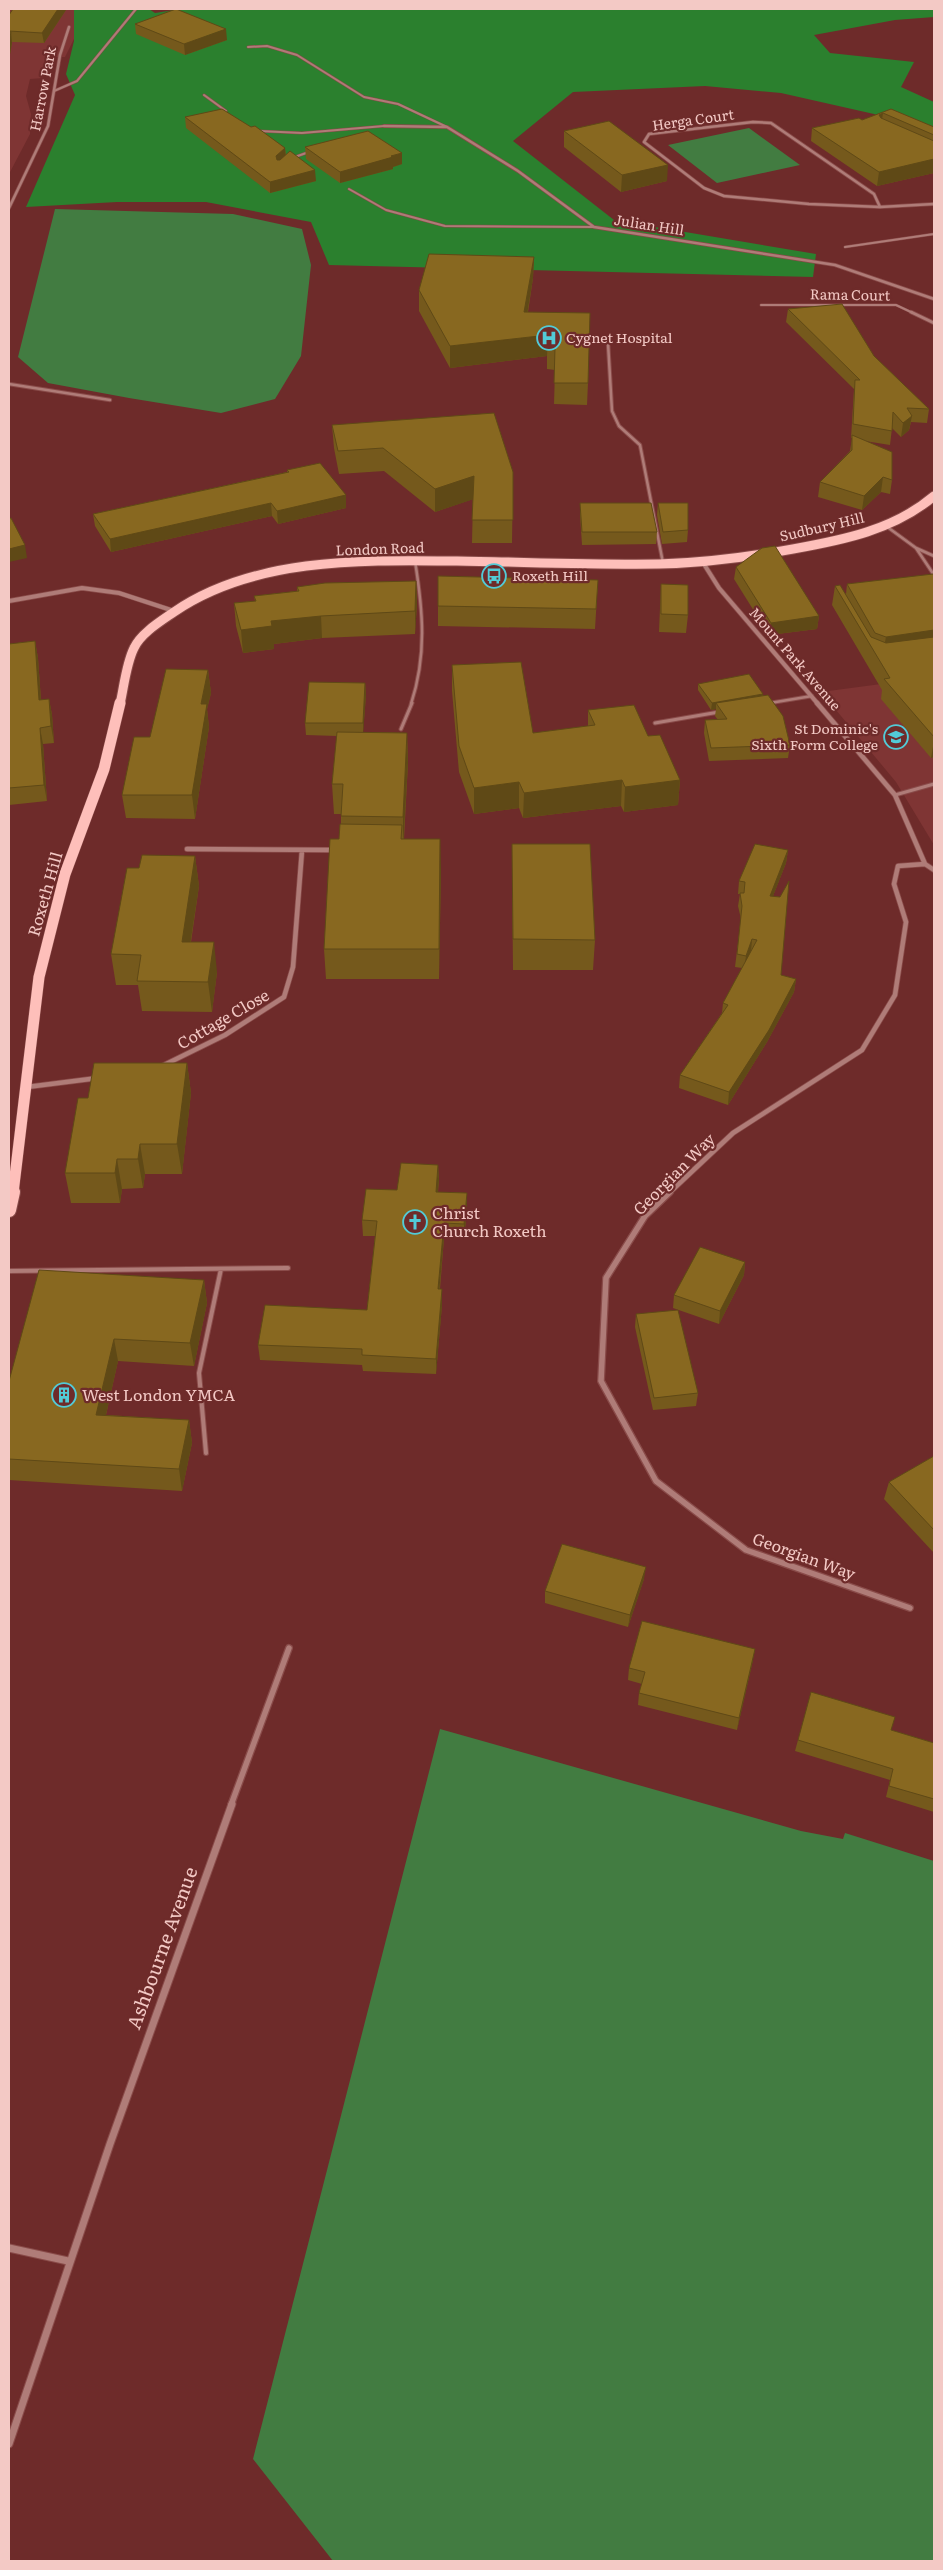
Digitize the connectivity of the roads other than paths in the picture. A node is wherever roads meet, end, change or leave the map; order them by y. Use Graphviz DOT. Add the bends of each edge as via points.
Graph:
graph roads {
  1 [pos="136,9"];
  2 [pos="69,26"];
  3 [pos="248,47"];
  4 [pos="54,91"];
  5 [pos="204,95"];
  6 [pos="232,115"];
  7 [pos="384,126"];
  8 [pos="447,127"];
  9 [pos="254,131"];
  10 [pos="366,132"];
  11 [pos="310,151"];
  12 [pos="286,163"];
  13 [pos="349,189"];
  14 [pos="934,204"];
  15 [pos="880,207"];
  16 [pos="9,208"];
  17 [pos="594,227"];
  18 [pos="934,234"];
  19 [pos="845,247"];
  20 [pos="934,299"];
  21 [pos="761,305"];
  22 [pos="934,323"];
  23 [pos="608,344"];
  24 [pos="9,384"];
  25 [pos="110,400"];
  26 [pos="934,496"];
  27 [pos="884,525"];
  28 [pos="916,548"];
  29 [pos="766,554"];
  30 [pos="934,556"];
  31 [pos="415,561"];
  32 [pos="702,561"];
  33 [pos="663,564"];
  34 [pos="934,575"];
  35 [pos="9,601"];
  36 [pos="176,612"];
  37 [pos="812,696"];
  38 [pos="763,704"];
  39 [pos="724,711"];
  40 [pos="655,723"];
  41 [pos="401,729"];
  42 [pos="934,784"];
  43 [pos="895,795"];
  44 [pos="188,848"];
  45 [pos="302,850"];
  46 [pos="339,850"];
  47 [pos="925,864"];
  48 [pos="934,870"];
  49 [pos="159,1067"];
  50 [pos="108,1077"];
  51 [pos="27,1087"];
  52 [pos="9,1210"];
  53 [pos="288,1268"];
  54 [pos="221,1269"];
  55 [pos="9,1271"];
  56 [pos="206,1453"];
  57 [pos="910,1608"];
  58 [pos="289,1648"];
  59 [pos="9,2248"];
  60 [pos="68,2261"];
  61 [pos="9,2444"];
  1 -- 4 [label="lane" via="77,81"];
  2 -- 4 [label="street, Harrow Park" via="60,46"];
  3 -- 8 [label="lane" via="262,44 285,49 313,63 364,97 391,102"];
  4 -- 16 [label="street, Harrow Park" via="44,138"];
  5 -- 6 [label="lane"];
  7 -- 8 [label="street"];
  7 -- 9 [label="lane" via="302,133"];
  7 -- 10 [label="lane"];
  8 -- 17 [label="street, Julian Hill" via="518,171"];
  11 -- 12 [label="lane" via="292,157"];
  13 -- 17 [label="lane" via="386,210 445,226"];
  14 -- 15 [label="street, Herga Court"];
  15 -- 15 [label="street, Herga Court" via="822,206 728,197 711,191 644,142 649,134 753,122 771,123 874,194"];
  17 -- 20 [label="street, Julian Hill" via="835,265"];
  18 -- 19 [label="lane"];
  21 -- 22 [label="lane, Rama Court" via="896,305"];
  23 -- 33 [label="lane" via="612,412 619,426 640,445"];
  24 -- 25 [label="lane"];
  26 -- 27 [label="main road, Sudbury Hill" via="912,514"];
  27 -- 28 [label="lane"];
  27 -- 29 [label="main road, Sudbury Hill" via="833,541"];
  28 -- 30 [label="lane"];
  28 -- 34 [label="lane"];
  29 -- 32 [label="main road, London Road"];
  31 -- 33 [label="main road, London Road"];
  31 -- 36 [label="main road, London Road" via="341,564 262,574 197,597"];
  31 -- 41 [label="lane" via="426,639 418,686"];
  32 -- 33 [label="main road, London Road"];
  32 -- 37 [label="street, Mount Park Avenue" via="719,588"];
  35 -- 36 [label="street" via="82,588 119,593"];
  36 -- 51 [label="main road, Roxeth Hill" via="145,632 134,647 104,769 65,874 39,977"];
  37 -- 38 [label="lane"];
  37 -- 43 [label="street, Mount Park Avenue"];
  39 -- 40 [label="lane"];
  42 -- 43 [label="lane"];
  43 -- 47 [label="street, Mount Park Avenue"];
  44 -- 45 [label="street"];
  45 -- 46 [label="street"];
  45 -- 49 [label="street, Cottage Close" via="293,967 284,997 249,1022 196,1052"];
  47 -- 48 [label="street"];
  47 -- 57 [label="street, Georgian Way" via="898,866 894,884 906,922 895,995 862,1050 734,1133 645,1216 606,1278 601,1381 656,1481 746,1550"];
  50 -- 51 [label="street"];
  51 -- 52 [label="main road, Roxeth Hill"];
  53 -- 54 [label="lane"];
  54 -- 55 [label="lane"];
  54 -- 56 [label="lane" via="199,1373"];
  58 -- 60 [label="street, Ashbourne Avenue" via="189,1916"];
  59 -- 60 [label="street"];
  60 -- 61 [label="street, Ashbourne Avenue"];
}
